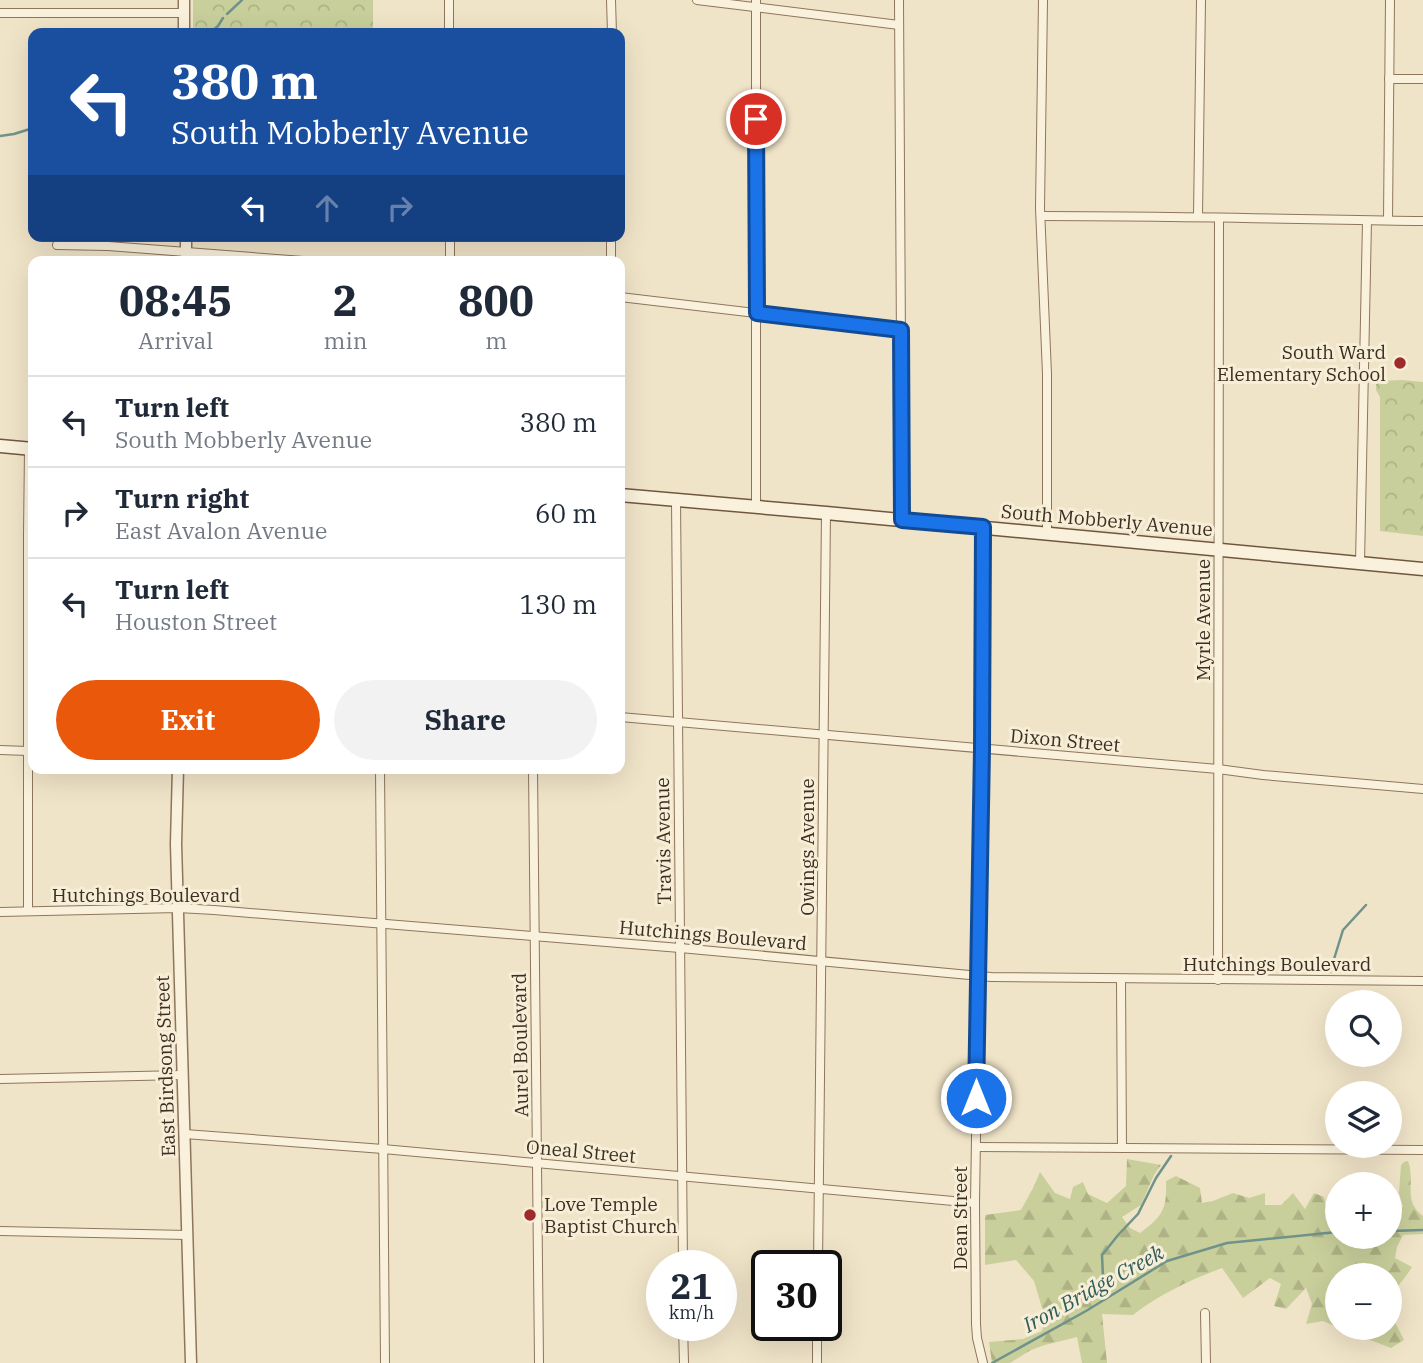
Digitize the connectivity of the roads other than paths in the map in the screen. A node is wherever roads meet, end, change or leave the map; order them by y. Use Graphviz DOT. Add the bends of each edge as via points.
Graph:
graph roads {
  1 [pos="184,0"];
  2 [pos="449,0"];
  3 [pos="611,0"];
  4 [pos="697,0"];
  5 [pos="900,0"];
  6 [pos="1043,0"];
  7 [pos="1201,0"];
  8 [pos="1390,0"];
  9 [pos="756,4"];
  10 [pos="0,13"];
  11 [pos="184,13"];
  12 [pos="899,25"];
  13 [pos="184,28"];
  14 [pos="449,28"];
  15 [pos="611,28"];
  16 [pos="1389,79"];
  17 [pos="1423,79"];
  18 [pos="1041,216"];
  19 [pos="1198,216"];
  20 [pos="1219,218"];
  21 [pos="1388,220"];
  22 [pos="1367,221"];
  23 [pos="1423,221"];
  24 [pos="57,245"];
  25 [pos="179,256"];
  26 [pos="625,298"];
  27 [pos="757,313"];
  28 [pos="901,330"];
  29 [pos="0,446"];
  30 [pos="28,449"];
  31 [pos="625,495"];
  32 [pos="676,500"];
  33 [pos="756,507"];
  34 [pos="826,513"];
  35 [pos="902,520"];
  36 [pos="983,527"];
  37 [pos="1047,533"];
  38 [pos="1219,549"];
  39 [pos="1360,563"];
  40 [pos="1423,569"];
  41 [pos="625,717"];
  42 [pos="678,722"];
  43 [pos="824,734"];
  44 [pos="982,749"];
  45 [pos="0,750"];
  46 [pos="28,751"];
  47 [pos="1218,769"];
  48 [pos="178,774"];
  49 [pos="380,774"];
  50 [pos="533,774"];
  51 [pos="1423,789"];
  52 [pos="178,908"];
  53 [pos="28,911"];
  54 [pos="0,912"];
  55 [pos="381,923"];
  56 [pos="534,935"];
  57 [pos="680,947"];
  58 [pos="822,960"];
  59 [pos="977,976"];
  60 [pos="1121,979"];
  61 [pos="1218,980"];
  62 [pos="1423,981"];
  63 [pos="183,1075"];
  64 [pos="0,1079"];
  65 [pos="184,1134"];
  66 [pos="976,1147"];
  67 [pos="1122,1148"];
  68 [pos="383,1149"];
  69 [pos="1423,1150"];
  70 [pos="537,1163"];
  71 [pos="682,1176"];
  72 [pos="818,1189"];
  73 [pos="975,1203"];
  74 [pos="0,1231"];
  75 [pos="187,1235"];
  76 [pos="683,1250"];
  77 [pos="818,1250"];
  78 [pos="1205,1312"];
  79 [pos="683,1341"];
  80 [pos="817,1341"];
  81 [pos="191,1363"];
  82 [pos="385,1363"];
  83 [pos="539,1363"];
  84 [pos="684,1363"];
  85 [pos="817,1363"];
  86 [pos="983,1363"];
  87 [pos="1206,1363"];
  1 -- 11 [label="street"];
  2 -- 14 [label="street"];
  3 -- 15 [label="street"];
  4 -- 9 [label="street"];
  5 -- 12 [label="street"];
  6 -- 18 [label="street"];
  7 -- 19 [label="street"];
  8 -- 16 [label="street"];
  9 -- 12 [label="street"];
  9 -- 27 [label="street"];
  10 -- 11 [label="street"];
  11 -- 13 [label="street"];
  12 -- 28 [label="street"];
  16 -- 17 [label="street"];
  16 -- 21 [label="street"];
  18 -- 19 [label="street"];
  18 -- 37 [label="street"];
  19 -- 20 [label="street"];
  20 -- 22 [label="street"];
  20 -- 38 [label="street, Myrle Avenue"];
  21 -- 22 [label="street"];
  21 -- 23 [label="street"];
  22 -- 39 [label="street"];
  24 -- 25 [label="street" via="108,246"];
  26 -- 27 [label="street"];
  27 -- 28 [label="street"];
  27 -- 33 [label="street"];
  28 -- 35 [label="street"];
  29 -- 30 [label="main road"];
  31 -- 32 [label="main road, South Mobberly Avenue"];
  32 -- 33 [label="main road, South Mobberly Avenue"];
  32 -- 42 [label="street, Travis Avenue"];
  33 -- 34 [label="main road, South Mobberly Avenue"];
  34 -- 35 [label="main road, South Mobberly Avenue"];
  34 -- 43 [label="street, Owings Avenue"];
  35 -- 36 [label="main road, South Mobberly Avenue"];
  36 -- 37 [label="main road, South Mobberly Avenue"];
  36 -- 44 [label="street, Dean Street"];
  37 -- 38 [label="main road, South Mobberly Avenue"];
  38 -- 39 [label="main road, South Mobberly Avenue"];
  38 -- 47 [label="street, Myrle Avenue"];
  39 -- 40 [label="main road, South Mobberly Avenue"];
  41 -- 42 [label="street, Dixon Street"];
  42 -- 43 [label="street, Dixon Street"];
  42 -- 57 [label="street, Travis Avenue"];
  43 -- 44 [label="street, Dixon Street"];
  43 -- 58 [label="street, Owings Avenue"];
  44 -- 47 [label="street, Dixon Street"];
  44 -- 59 [label="street, Dean Street"];
  45 -- 46 [label="street"];
  46 -- 53 [label="street"];
  47 -- 51 [label="street, Dixon Street"];
  47 -- 61 [label="street, Myrle Avenue"];
  48 -- 52 [label="street, East Birdsong Street"];
  49 -- 55 [label="street"];
  50 -- 56 [label="street, Aurel Boulevard"];
  52 -- 53 [label="street, Hutchings Boulevard"];
  52 -- 55 [label="street, Hutchings Boulevard"];
  52 -- 63 [label="street, East Birdsong Street"];
  53 -- 54 [label="street, Hutchings Boulevard"];
  55 -- 56 [label="street, Hutchings Boulevard"];
  55 -- 68 [label="street"];
  56 -- 57 [label="street, Hutchings Boulevard"];
  56 -- 70 [label="street, Aurel Boulevard"];
  57 -- 58 [label="street, Hutchings Boulevard"];
  57 -- 71 [label="street, Travis Avenue"];
  58 -- 59 [label="street, Hutchings Boulevard"];
  58 -- 72 [label="street, Owings Avenue"];
  59 -- 60 [label="street, Hutchings Boulevard"];
  59 -- 66 [label="street, Dean Street"];
  60 -- 61 [label="street, Hutchings Boulevard"];
  60 -- 67 [label="street"];
  61 -- 62 [label="street, Hutchings Boulevard"];
  63 -- 64 [label="street"];
  63 -- 65 [label="street, East Birdsong Street"];
  65 -- 68 [label="street, Oneal Street"];
  65 -- 75 [label="street, East Birdsong Street"];
  66 -- 67 [label="street"];
  66 -- 73 [label="street, Dean Street"];
  67 -- 69 [label="street"];
  68 -- 70 [label="street, Oneal Street"];
  68 -- 82 [label="street"];
  70 -- 71 [label="street, Oneal Street"];
  70 -- 83 [label="street, Aurel Boulevard"];
  71 -- 72 [label="street, Oneal Street"];
  71 -- 76 [label="street, Travis Avenue"];
  72 -- 73 [label="street, Oneal Street"];
  72 -- 77 [label="street, Owings Avenue"];
  73 -- 86 [label="street, Dean Street" via="976,1324"];
  74 -- 75 [label="street"];
  75 -- 81 [label="street, East Birdsong Street"];
  78 -- 87 [label="street"];
  79 -- 84 [label="street"];
  80 -- 85 [label="street"];
}
